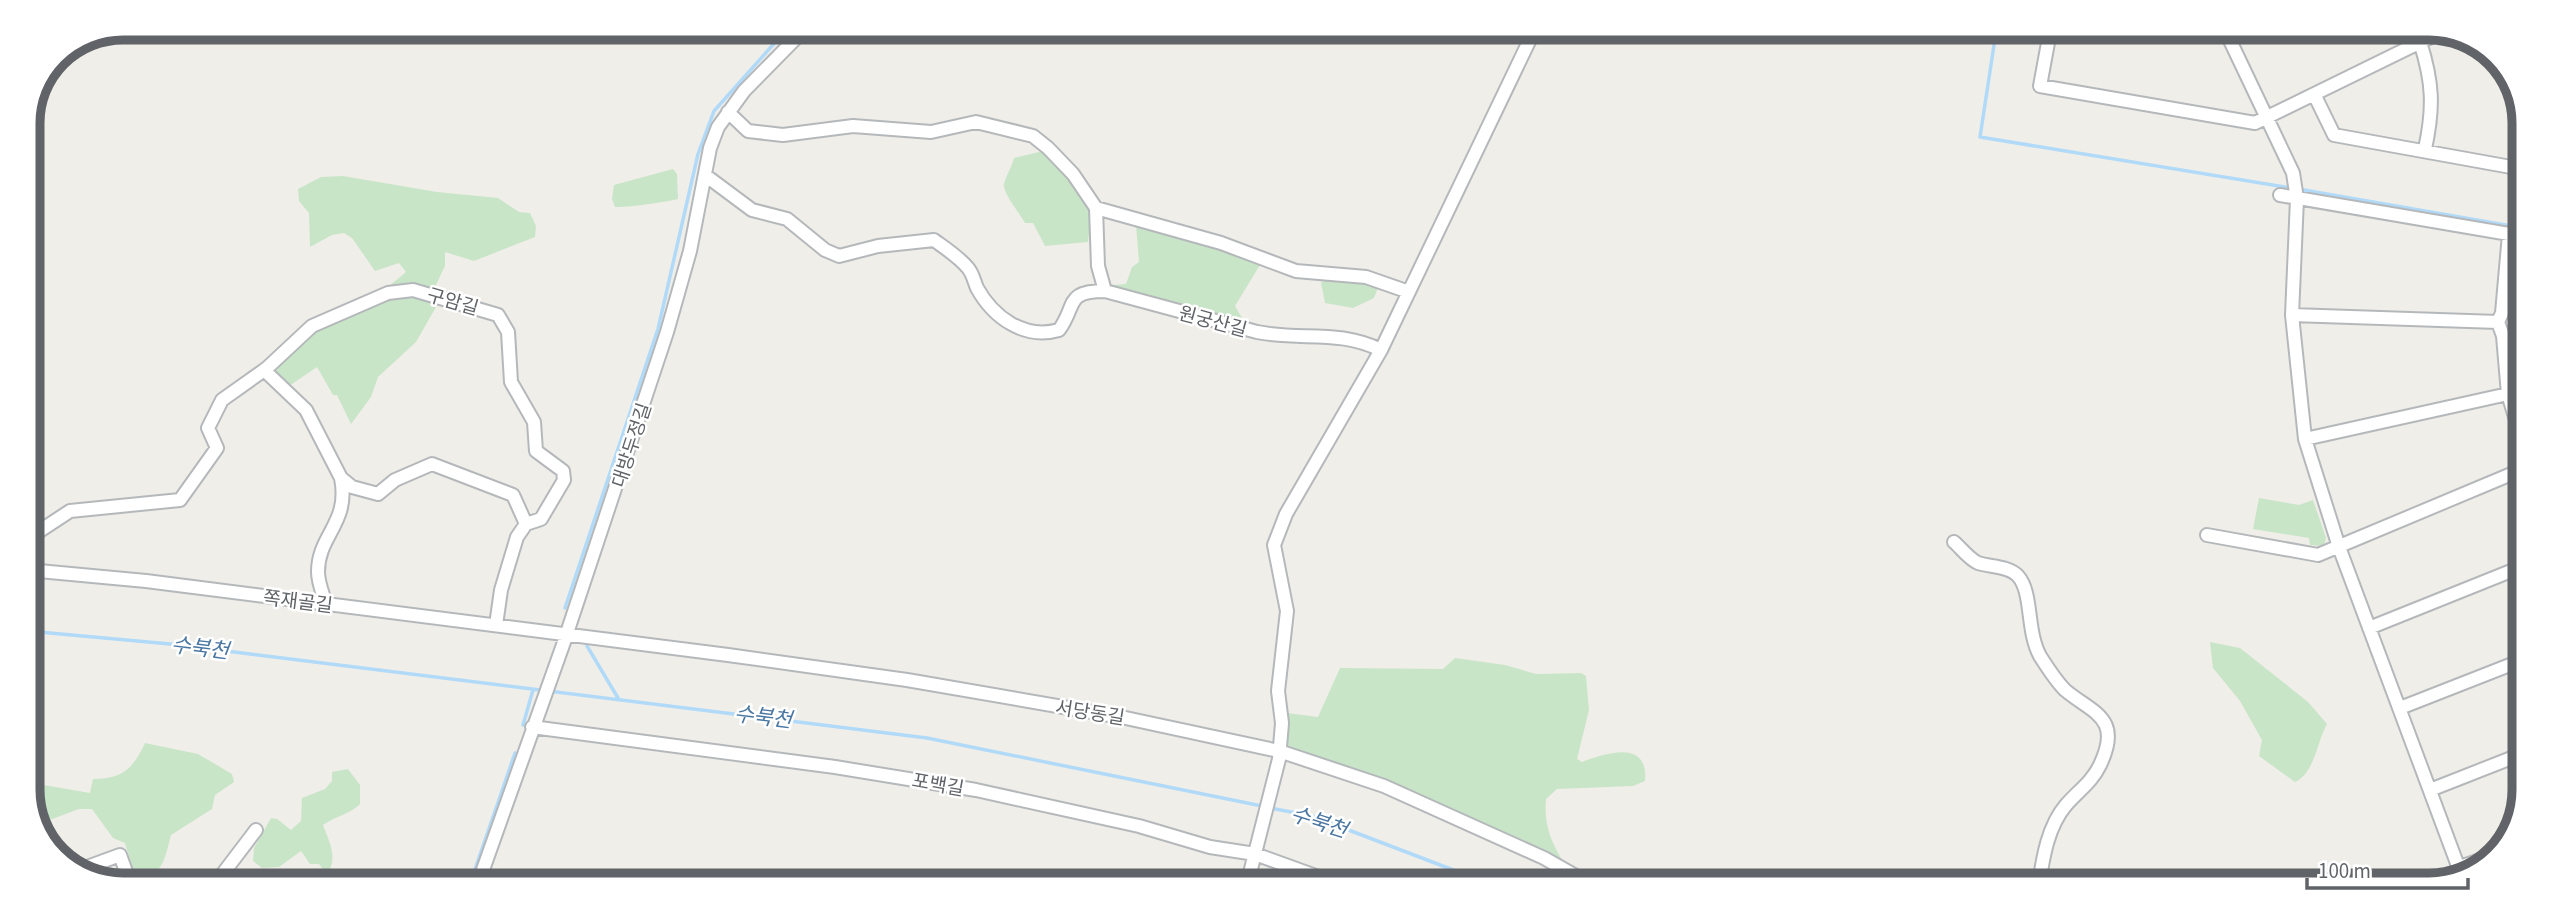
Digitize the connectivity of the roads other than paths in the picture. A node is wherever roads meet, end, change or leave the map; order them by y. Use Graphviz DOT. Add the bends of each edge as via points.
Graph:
graph roads {
  1 [pos="796,40"];
  2 [pos="1530,40"];
  3 [pos="2049,40"];
  4 [pos="2230,40"];
  5 [pos="2424,40"];
  6 [pos="2420,42"];
  7 [pos="2315,96"];
  8 [pos="728,112"];
  9 [pos="2267,118"];
  10 [pos="2425,149"];
  11 [pos="2512,164"];
  12 [pos="705,175"];
  13 [pos="2280,195"];
  14 [pos="2297,199"];
  15 [pos="1096,208"];
  16 [pos="1105,291"];
  17 [pos="1409,292"];
  18 [pos="2292,315"];
  19 [pos="2498,322"];
  20 [pos="1381,351"];
  21 [pos="264,370"];
  22 [pos="2508,394"];
  23 [pos="2512,407"];
  24 [pos="2305,439"];
  25 [pos="2512,475"];
  26 [pos="341,478"];
  27 [pos="526,524"];
  28 [pos="40,531"];
  29 [pos="2207,535"];
  30 [pos="1954,542"];
  31 [pos="2339,547"];
  32 [pos="40,571"];
  33 [pos="2512,571"];
  34 [pos="326,604"];
  35 [pos="496,625"];
  36 [pos="2369,628"];
  37 [pos="565,638"];
  38 [pos="2512,664"];
  39 [pos="2400,708"];
  40 [pos="532,727"];
  41 [pos="1279,755"];
  42 [pos="2512,758"];
  43 [pos="2430,790"];
  44 [pos="256,831"];
  45 [pos="1256,850"];
  46 [pos="91,866"];
  47 [pos="2458,867"];
  48 [pos="126,873"];
  49 [pos="223,873"];
  50 [pos="482,873"];
  51 [pos="1253,873"];
  52 [pos="1311,873"];
  53 [pos="1570,873"];
  54 [pos="2041,873"];
  1 -- 8 [label="street, 대방두정길"];
  2 -- 17 [label="street"];
  3 -- 9 [label="street" via="2040,86 2255,123"];
  4 -- 9 [label="street"];
  5 -- 6 [label="street"];
  6 -- 7 [label="street"];
  6 -- 10 [label="street" via="2431,77 2432,118"];
  7 -- 9 [label="street"];
  7 -- 10 [label="street" via="2334,135"];
  8 -- 12 [label="street, 대방두정길" via="710,148"];
  8 -- 15 [label="street" via="748,131 783,135 835,126 931,132 976,122 1008,129 1033,136 1048,148"];
  9 -- 14 [label="street" via="2293,173"];
  10 -- 11 [label="street"];
  12 -- 16 [label="street" via="752,210 787,219 839,256 934,240 969,269 995,313 1016,327 1049,333 1059,330 1074,298"];
  12 -- 37 [label="street, 대방두정길" via="667,332"];
  13 -- 14 [label="street"];
  14 -- 18 [label="street"];
  14 -- 19 [label="street" via="2509,234"];
  15 -- 16 [label="street" via="1098,266"];
  15 -- 17 [label="street" via="1221,243 1296,271 1366,277"];
  16 -- 20 [label="street, 원궁산길" via="1257,332 1340,336"];
  17 -- 20 [label="street"];
  18 -- 19 [label="street"];
  18 -- 24 [label="street"];
  19 -- 22 [label="street"];
  20 -- 41 [label="street" via="1286,514 1273,545 1287,611 1278,691"];
  21 -- 26 [label="street" via="306,410"];
  21 -- 27 [label="street, 구암길" via="312,326 388,293 413,290 498,315 508,332 511,382 534,422 536,452 558,465 564,480 541,519"];
  21 -- 28 [label="street, 구암길" via="222,400 208,428 217,448 180,500 70,511"];
  22 -- 23 [label="street"];
  22 -- 24 [label="street"];
  24 -- 31 [label="street"];
  25 -- 31 [label="street"];
  26 -- 27 [label="street" via="352,487 378,494 432,464 513,495"];
  26 -- 34 [label="street" via="345,496 341,515 318,570"];
  27 -- 35 [label="street, 구암길" via="517,537 501,590"];
  29 -- 31 [label="street" via="2318,555"];
  30 -- 54 [label="street" via="1976,562 2014,572 2023,582 2031,636 2040,656 2063,688 2100,713 2106,731 2101,764 2051,830"];
  31 -- 36 [label="street"];
  32 -- 34 [label="street, 쪽재골길"];
  33 -- 36 [label="street"];
  34 -- 35 [label="street, 쪽재골길"];
  35 -- 37 [label="street, 쪽재골길"];
  36 -- 39 [label="street"];
  37 -- 40 [label="street, 대방두정길"];
  37 -- 41 [label="street, 서당동길" via="907,680 1121,716"];
  38 -- 39 [label="street"];
  39 -- 43 [label="street"];
  40 -- 45 [label="street, 포백길" via="959,787 1139,826 1210,847"];
  40 -- 50 [label="street, 대방두정길"];
  41 -- 45 [label="street"];
  41 -- 53 [label="street, 서당동길" via="1384,786"];
  42 -- 43 [label="street"];
  43 -- 47 [label="street"];
  44 -- 49 [label="street"];
  45 -- 51 [label="street"];
  45 -- 52 [label="street, 포백길"];
  46 -- 48 [label="street" via="120,855"];
}
